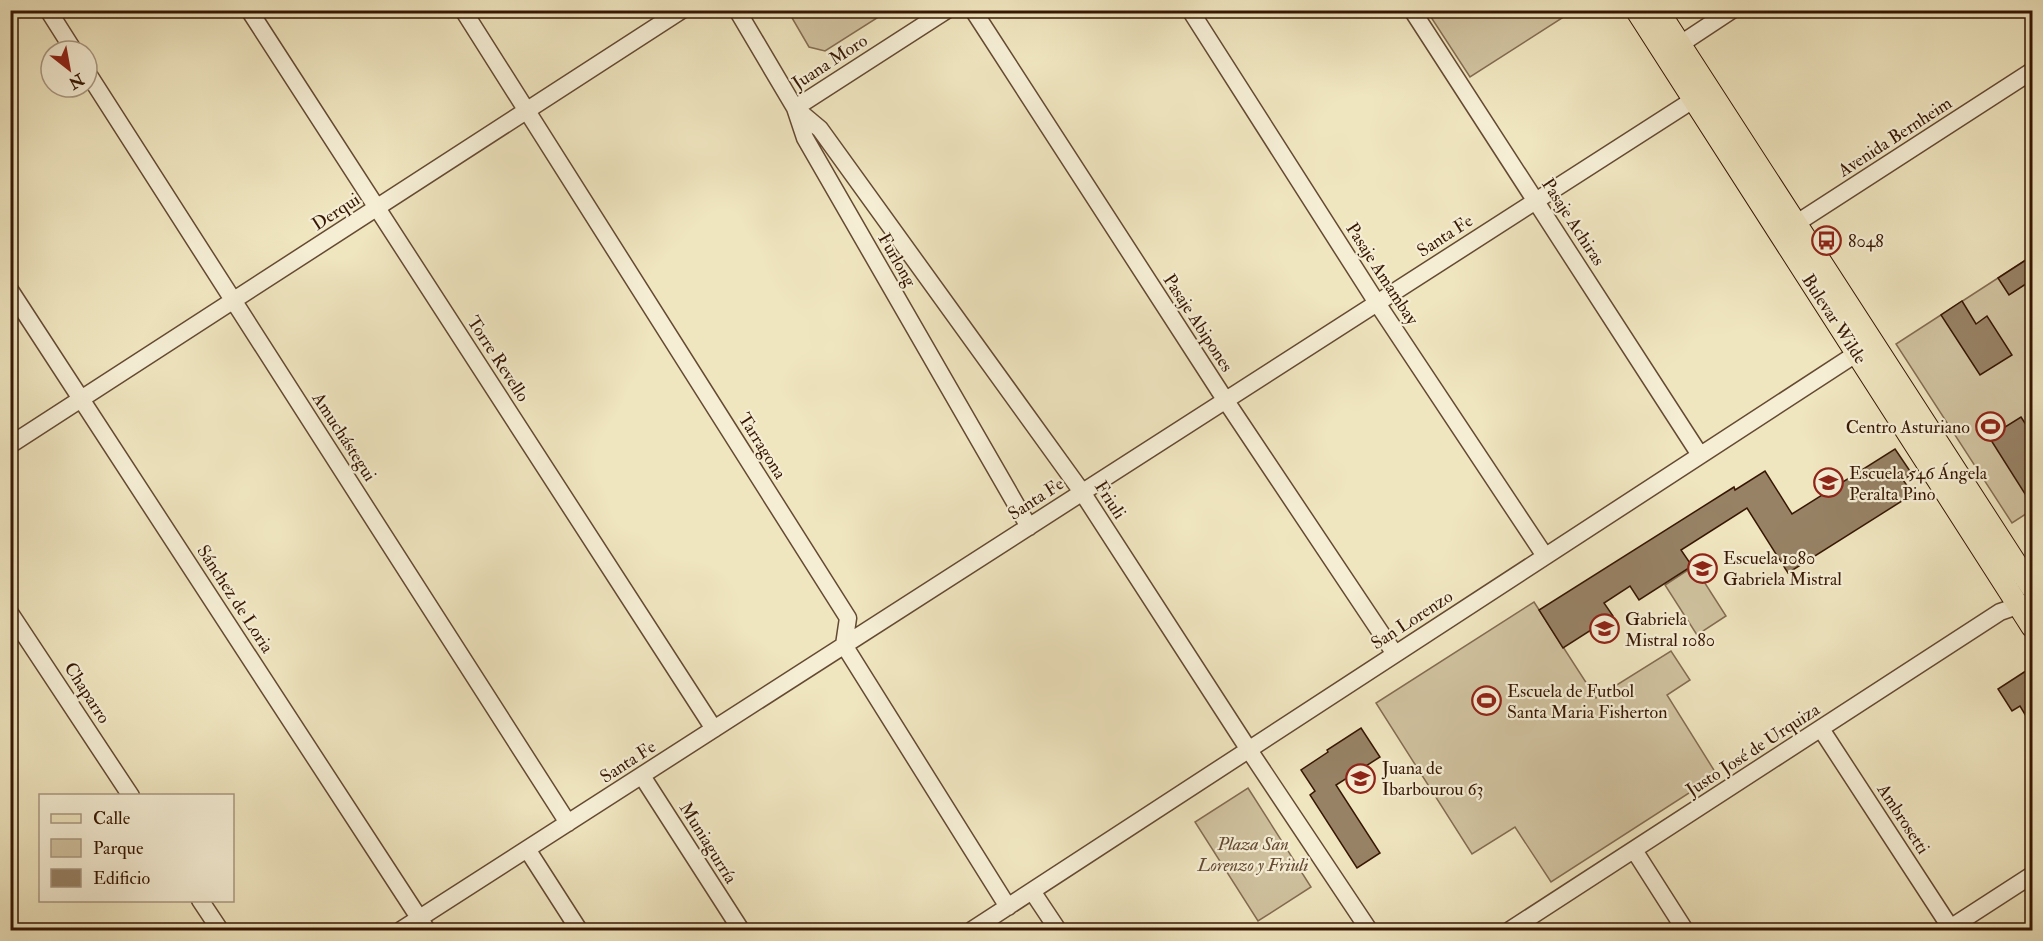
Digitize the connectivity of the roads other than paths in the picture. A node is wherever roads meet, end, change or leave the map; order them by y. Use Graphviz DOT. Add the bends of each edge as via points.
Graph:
graph roads {
  1 [pos="48,10"];
  2 [pos="249,10"];
  3 [pos="463,10"];
  4 [pos="682,10"];
  5 [pos="737,10"];
  6 [pos="947,10"];
  7 [pos="973,10"];
  8 [pos="1190,10"];
  9 [pos="1412,10"];
  10 [pos="1636,10"];
  11 [pos="1658,10"];
  12 [pos="1732,10"];
  13 [pos="66,39"];
  14 [pos="1672,50"];
  15 [pos="2032,71"];
  16 [pos="99,91"];
  17 [pos="1693,100"];
  18 [pos="795,108"];
  19 [pos="528,111"];
  20 [pos="1536,201"];
  21 [pos="376,209"];
  22 [pos="1787,229"];
  23 [pos="10,290"];
  24 [pos="234,301"];
  25 [pos="1377,303"];
  26 [pos="1864,348"];
  27 [pos="82,399"];
  28 [pos="1226,401"];
  29 [pos="10,446"];
  30 [pos="1700,455"];
  31 [pos="1082,492"];
  32 [pos="1029,527"];
  33 [pos="1545,556"];
  34 [pos="2032,588"];
  35 [pos="2026,603"];
  36 [pos="10,613"];
  37 [pos="2032,627"];
  38 [pos="844,645"];
  39 [pos="1395,654"];
  40 [pos="714,729"];
  41 [pos="1821,729"];
  42 [pos="1249,750"];
  43 [pos="642,776"];
  44 [pos="130,794"];
  45 [pos="568,823"];
  46 [pos="527,849"];
  47 [pos="1634,850"];
  48 [pos="2032,875"];
  49 [pos="1032,891"];
  50 [pos="201,902"];
  51 [pos="1008,907"];
  52 [pos="423,925"];
  53 [pos="220,930"];
  54 [pos="401,930"];
  55 [pos="579,930"];
  56 [pos="741,930"];
  57 [pos="972,930"];
  58 [pos="1058,930"];
  59 [pos="1369,930"];
  60 [pos="1510,930"];
  61 [pos="1685,930"];
  62 [pos="1950,930"];
  1 -- 13 [label="street"];
  2 -- 21 [label="street, Torre Revello"];
  3 -- 19 [label="street, Tarragona"];
  4 -- 19 [label="street, Derqui"];
  5 -- 18 [label="street, Furlong"];
  6 -- 18 [label="street, Juana Moro"];
  7 -- 28 [label="street, Pasaje Abipones"];
  8 -- 25 [label="street, Pasaje Amambay"];
  9 -- 20 [label="street, Pasaje Achiras"];
  10 -- 14 [label="main road, Bulevar Wilde"];
  11 -- 14 [label="main road, Bulevar Wilde"];
  12 -- 14 [label="street"];
  14 -- 17 [label="main road, Bulevar Wilde"];
  14 -- 22 [label="main road, Bulevar Wilde"];
  15 -- 22 [label="street, Avenida Bernheim"];
  16 -- 24 [label="street, Amuchástegui"];
  17 -- 20 [label="street, Santa Fe"];
  17 -- 22 [label="main road, Bulevar Wilde"];
  18 -- 31 [label="street, Friuli" via="820,129"];
  18 -- 32 [label="street, Furlong" via="804,138"];
  19 -- 21 [label="street, Derqui"];
  19 -- 38 [label="street, Tarragona" via="848,618"];
  20 -- 25 [label="street, Santa Fe"];
  20 -- 30 [label="street, Pasaje Achiras"];
  21 -- 24 [label="street, Derqui"];
  21 -- 40 [label="street, Torre Revello"];
  22 -- 26 [label="main road, Bulevar Wilde"];
  23 -- 27 [label="street, Sánchez de Loria"];
  24 -- 27 [label="street, Derqui"];
  24 -- 45 [label="street, Amuchástegui"];
  25 -- 28 [label="street, Santa Fe"];
  25 -- 33 [label="street, Pasaje Amambay"];
  26 -- 30 [label="street, San Lorenzo"];
  26 -- 34 [label="main road, Bulevar Wilde"];
  26 -- 35 [label="main road, Bulevar Wilde"];
  27 -- 29 [label="street, Derqui"];
  27 -- 52 [label="street, Sánchez de Loria"];
  28 -- 31 [label="street, Santa Fe"];
  28 -- 39 [label="street, Pasaje Abipones"];
  30 -- 33 [label="street, San Lorenzo"];
  31 -- 32 [label="street, Santa Fe"];
  31 -- 42 [label="street, Friuli"];
  32 -- 38 [label="street, Santa Fe"];
  33 -- 39 [label="street, San Lorenzo"];
  35 -- 37 [label="main road, Bulevar Wilde"];
  35 -- 41 [label="street, Justo José de Urquiza" via="2000,612"];
  36 -- 44 [label="street, Chaparro"];
  38 -- 40 [label="street, Santa Fe"];
  38 -- 51 [label="street"];
  39 -- 42 [label="street, San Lorenzo"];
  40 -- 43 [label="street, Santa Fe"];
  41 -- 47 [label="street, Justo José de Urquiza"];
  41 -- 62 [label="street, Ambrosetti"];
  42 -- 49 [label="street, San Lorenzo"];
  42 -- 59 [label="street, Friuli"];
  43 -- 45 [label="street, Santa Fe"];
  43 -- 56 [label="street, Muniagurría"];
  45 -- 46 [label="street, Santa Fe"];
  46 -- 52 [label="street, Santa Fe"];
  46 -- 55 [label="street"];
  47 -- 60 [label="street, Justo José de Urquiza"];
  47 -- 61 [label="street"];
  48 -- 62 [label="street"];
  49 -- 51 [label="street, San Lorenzo"];
  49 -- 58 [label="street"];
  50 -- 53 [label="street"];
  51 -- 57 [label="street, San Lorenzo"];
  52 -- 54 [label="street, Santa Fe"];
}
